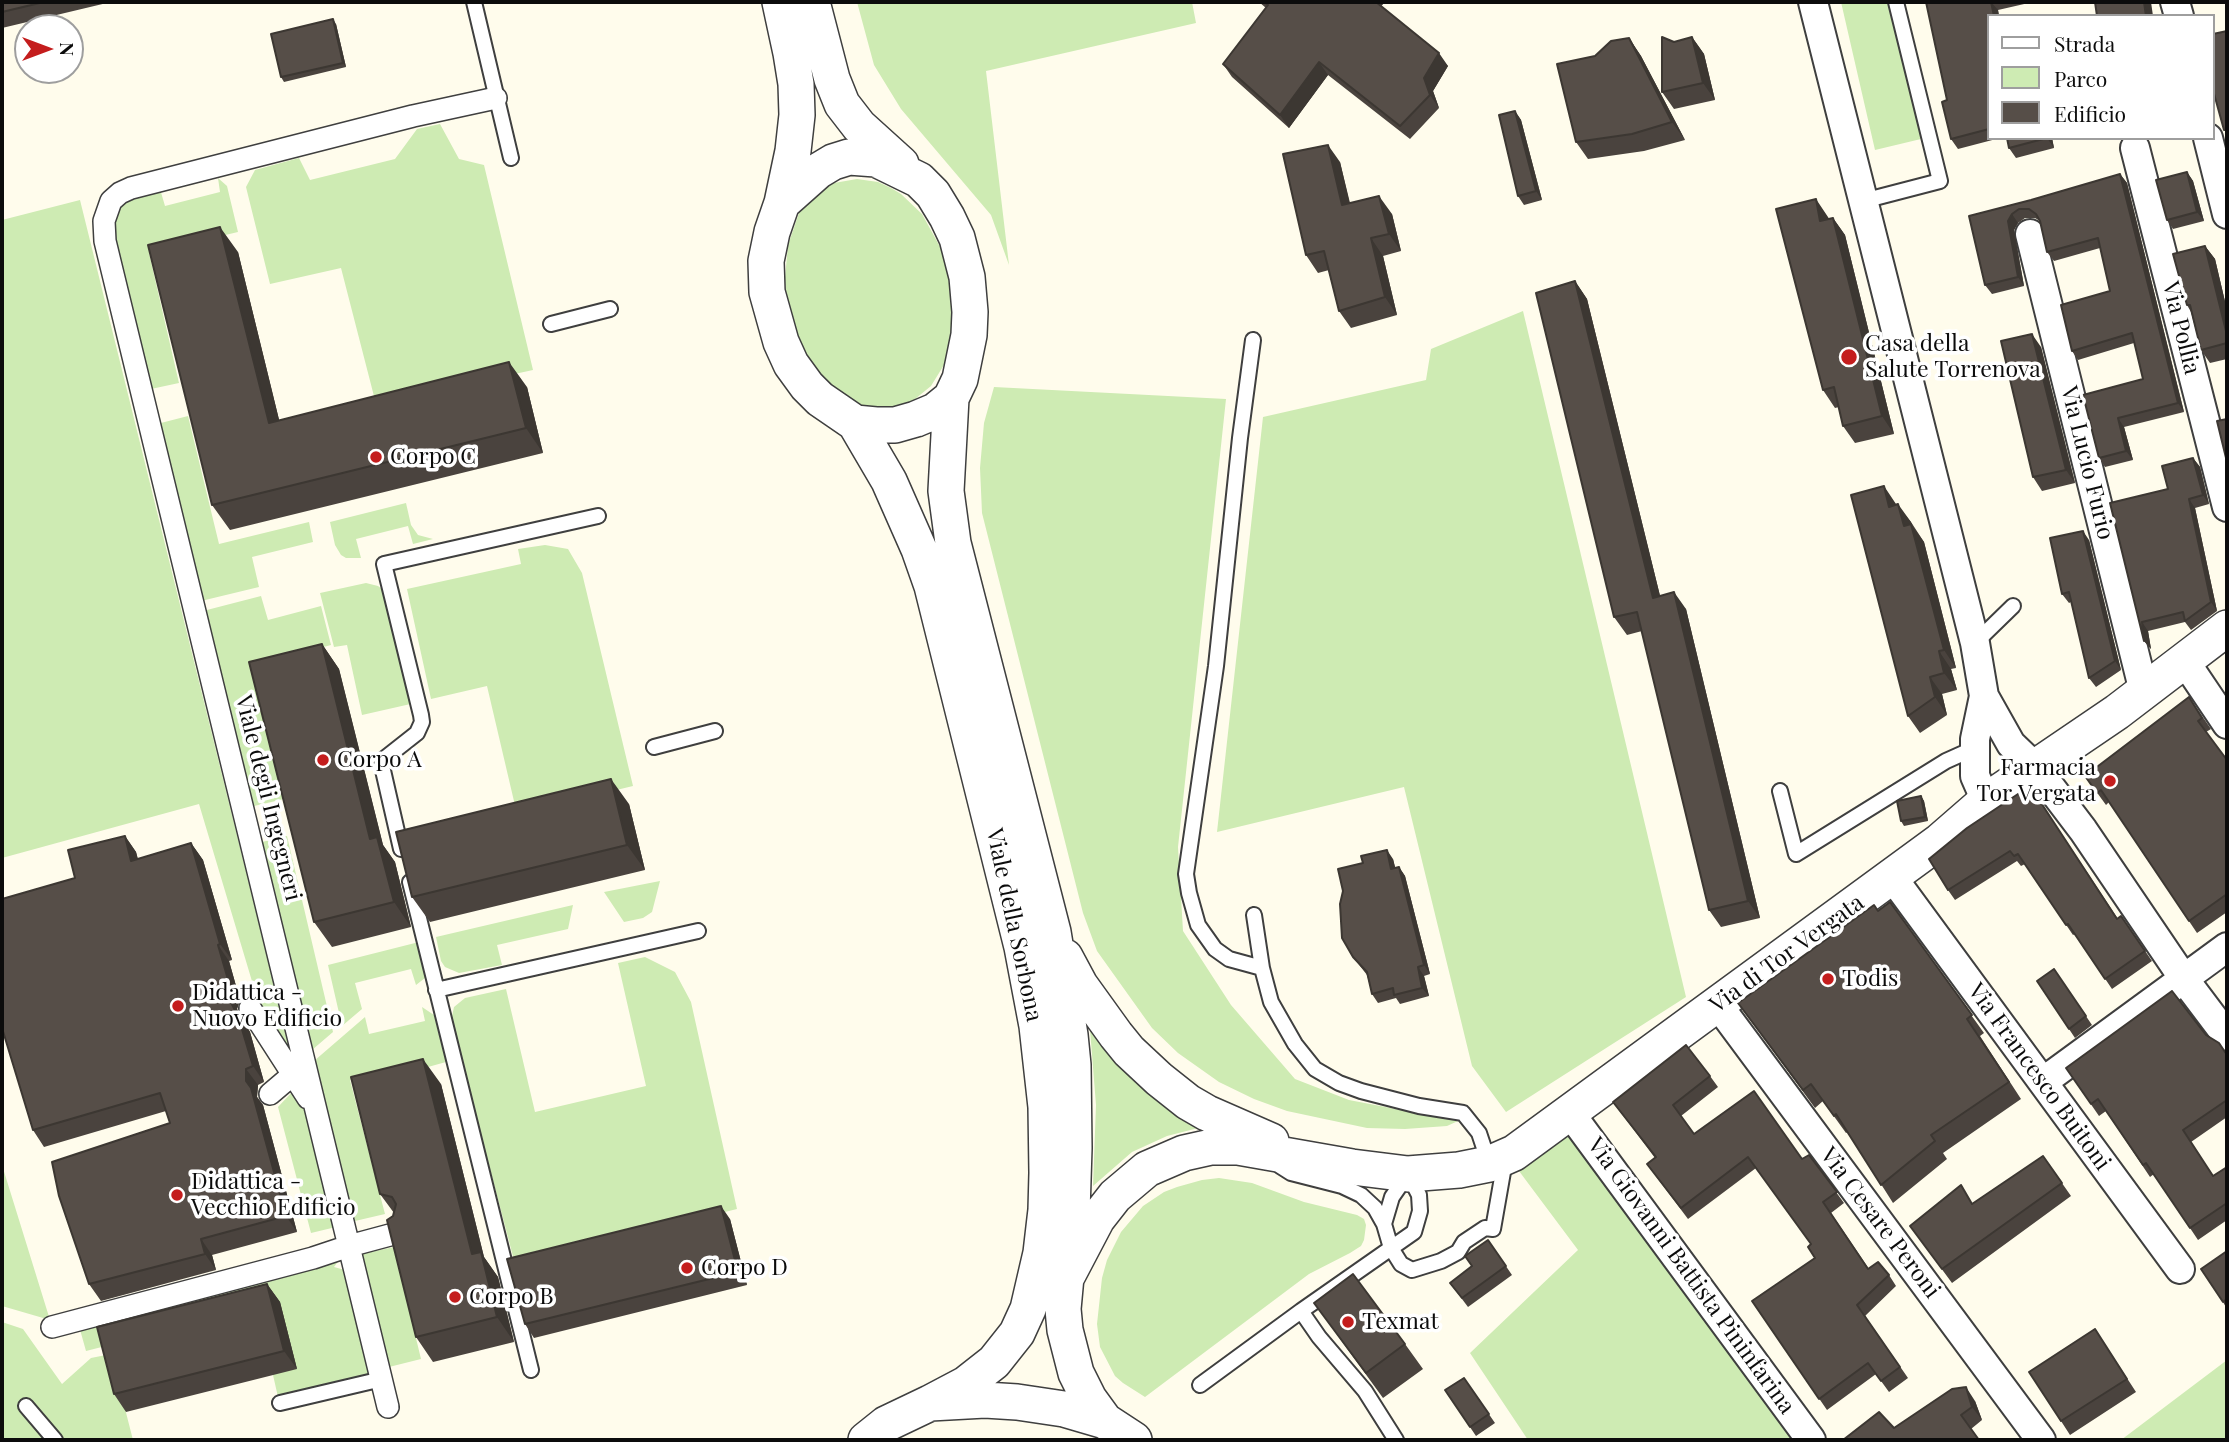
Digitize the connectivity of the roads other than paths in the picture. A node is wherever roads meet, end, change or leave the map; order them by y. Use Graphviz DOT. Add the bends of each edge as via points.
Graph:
graph roads {
  1 [pos="474,2"];
  2 [pos="780,2"];
  3 [pos="812,2"];
  4 [pos="1812,2"];
  5 [pos="1895,2"];
  6 [pos="496,98"];
  7 [pos="2208,140"];
  8 [pos="2134,148"];
  9 [pos="511,158"];
  10 [pos="919,180"];
  11 [pos="1863,201"];
  12 [pos="782,203"];
  13 [pos="2227,214"];
  14 [pos="2030,234"];
  15 [pos="610,309"];
  16 [pos="551,324"];
  17 [pos="1253,340"];
  18 [pos="951,398"];
  19 [pos="855,423"];
  20 [pos="2227,507"];
  21 [pos="598,516"];
  22 [pos="2013,606"];
  23 [pos="2227,628"];
  24 [pos="1975,643"];
  25 [pos="2184,660"];
  26 [pos="2144,692"];
  27 [pos="1984,696"];
  28 [pos="2227,724"];
  29 [pos="715,731"];
  30 [pos="654,747"];
  31 [pos="1975,748"];
  32 [pos="2036,768"];
  33 [pos="1780,791"];
  34 [pos="1986,801"];
  35 [pos="1898,885"];
  36 [pos="1254,915"];
  37 [pos="698,931"];
  38 [pos="1053,932"];
  39 [pos="2227,947"];
  40 [pos="1262,968"];
  41 [pos="2184,979"];
  42 [pos="436,990"];
  43 [pos="1718,1005"];
  44 [pos="250,1008"];
  45 [pos="2227,1036"];
  46 [pos="299,1069"];
  47 [pos="2044,1081"];
  48 [pos="270,1094"];
  49 [pos="1570,1113"];
  50 [pos="1268,1152"];
  51 [pos="1309,1158"];
  52 [pos="1501,1159"];
  53 [pos="1408,1174"];
  54 [pos="1384,1224"];
  55 [pos="401,1233"];
  56 [pos="349,1246"];
  57 [pos="1391,1248"];
  58 [pos="2180,1269"];
  59 [pos="1065,1280"];
  60 [pos="1301,1311"];
  61 [pos="52,1326"];
  62 [pos="531,1370"];
  63 [pos="382,1379"];
  64 [pos="1200,1385"];
  65 [pos="280,1403"];
  66 [pos="930,1404"];
  67 [pos="26,1406"];
  68 [pos="388,1407"];
  69 [pos="1105,1421"];
  70 [pos="55,1440"];
  71 [pos="866,1440"];
  72 [pos="1134,1440"];
  73 [pos="1396,1440"];
  74 [pos="1811,1440"];
  75 [pos="2041,1440"];
  1 -- 6 [label="lane"];
  2 -- 12 [label="street" via="797,115"];
  3 -- 10 [label="street" via="842,104 859,126"];
  4 -- 11 [label="street"];
  5 -- 11 [label="lane" via="1940,181"];
  6 -- 9 [label="lane"];
  6 -- 46 [label="street, Viale degli Ingegneri" via="157,181 120,193 111,201 104,221 105,241"];
  7 -- 13 [label="street"];
  8 -- 20 [label="street, Via Pollia"];
  10 -- 12 [label="street" via="876,159 849,157 818,171"];
  10 -- 18 [label="street" via="947,217 967,277 969,335"];
  11 -- 24 [label="street"];
  12 -- 19 [label="street" via="765,271 781,342 807,386"];
  14 -- 26 [label="street, Via Lucio Furio"];
  15 -- 16 [label="lane"];
  17 -- 40 [label="lane" via="1216,666 1186,874 1198,925 1215,949 1229,959"];
  18 -- 19 [label="street" via="935,411 895,425"];
  18 -- 38 [label="street, Viale della Sorbona" via="946,491 953,543"];
  19 -- 66 [label="street, Viale della Sorbona" via="898,501 932,586 1023,947 1046,1107 1045,1222 1028,1309 1017,1333 994,1362 967,1384"];
  21 -- 42 [label="lane" via="384,564 422,722 417,733 384,759 382,770"];
  22 -- 24 [label="lane"];
  23 -- 25 [label="street, Via di Tor Vergata"];
  24 -- 27 [label="street"];
  25 -- 26 [label="street, Via di Tor Vergata"];
  25 -- 28 [label="street"];
  26 -- 32 [label="street, Via di Tor Vergata"];
  27 -- 31 [label="street"];
  27 -- 32 [label="street" via="2011,744"];
  29 -- 30 [label="lane"];
  31 -- 33 [label="lane" via="1946,761 1796,854"];
  31 -- 34 [label="street" via="1975,776"];
  32 -- 34 [label="street, Via di Tor Vergata"];
  32 -- 41 [label="street"];
  34 -- 43 [label="street, Via di Tor Vergata" via="1940,841"];
  35 -- 47 [label="street, Via Francesco Buitoni"];
  36 -- 40 [label="lane"];
  37 -- 42 [label="lane"];
  38 -- 51 [label="street, Via di Tor Vergata" via="1101,1015 1159,1079 1188,1102"];
  38 -- 59 [label="street, Viale della Sorbona" via="1070,1035 1075,1118"];
  39 -- 41 [label="street"];
  40 -- 52 [label="lane" via="1271,1002 1315,1069 1361,1091 1463,1113"];
  41 -- 45 [label="street"];
  41 -- 47 [label="street"];
  42 -- 62 [label="lane"];
  43 -- 49 [label="street, Via di Tor Vergata"];
  43 -- 75 [label="street, Via Cesare Peroni"];
  44 -- 46 [label="street"];
  46 -- 48 [label="street"];
  46 -- 56 [label="street" via="317,1111"];
  47 -- 58 [label="street, Via Francesco Buitoni"];
  49 -- 52 [label="street, Via di Tor Vergata"];
  49 -- 74 [label="street, Via Giovanni Battista Pininfarina"];
  50 -- 51 [label="street, Via di Tor Vergata"];
  50 -- 54 [label="lane" via="1291,1173 1361,1195"];
  50 -- 59 [label="street, Via di Tor Vergata" via="1211,1147 1147,1169 1104,1208"];
  51 -- 53 [label="street, Via di Tor Vergata"];
  52 -- 53 [label="street, Via di Tor Vergata" via="1447,1172"];
  52 -- 57 [label="lane" via="1493,1229 1485,1228 1441,1261 1412,1270 1401,1264"];
  53 -- 54 [label="lane" via="1392,1197"];
  53 -- 57 [label="lane" via="1419,1195 1418,1223 1414,1232"];
  54 -- 57 [label="lane"];
  55 -- 56 [label="street"];
  56 -- 61 [label="street"];
  56 -- 63 [label="street"];
  57 -- 60 [label="lane"];
  59 -- 69 [label="street, Viale della Sorbona" via="1063,1319 1072,1363"];
  60 -- 64 [label="lane"];
  60 -- 73 [label="lane" via="1365,1391"];
  63 -- 65 [label="lane"];
  63 -- 68 [label="street"];
  66 -- 69 [label="street" via="1017,1402"];
  66 -- 71 [label="street, Viale della Sorbona" via="886,1424"];
  67 -- 70 [label="lane"];
  69 -- 72 [label="street"];
}
